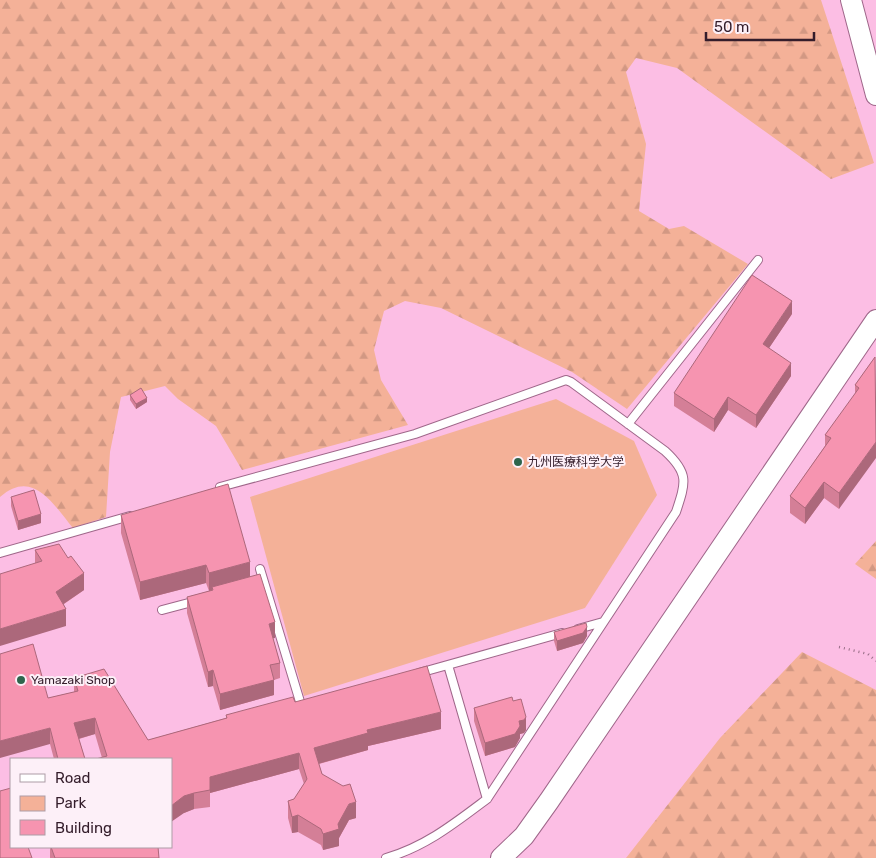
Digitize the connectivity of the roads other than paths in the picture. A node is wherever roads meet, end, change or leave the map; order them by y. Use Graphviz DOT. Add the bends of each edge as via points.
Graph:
graph roads {
  1 [pos="852,0"];
  2 [pos="876,95"];
  3 [pos="758,260"];
  4 [pos="876,320"];
  5 [pos="628,424"];
  6 [pos="211,490"];
  7 [pos="136,514"];
  8 [pos="0,553"];
  9 [pos="260,569"];
  10 [pos="263,582"];
  11 [pos="254,585"];
  12 [pos="208,597"];
  13 [pos="162,610"];
  14 [pos="603,622"];
  15 [pos="448,665"];
  16 [pos="411,675"];
  17 [pos="310,703"];
  18 [pos="292,704"];
  19 [pos="301,705"];
  20 [pos="487,799"];
  21 [pos="386,858"];
  22 [pos="501,858"];
  1 -- 2 [label="street"];
  3 -- 5 [label="lane"];
  4 -- 22 [label="street" via="549,801 524,836"];
  5 -- 6 [label="lane" via="566,380 415,434"];
  5 -- 14 [label="lane" via="679,463 683,491 676,512"];
  7 -- 8 [label="lane"];
  9 -- 10 [label="lane"];
  10 -- 11 [label="lane"];
  10 -- 19 [label="lane"];
  12 -- 13 [label="lane"];
  14 -- 15 [label="lane"];
  14 -- 20 [label="lane"];
  15 -- 16 [label="lane"];
  15 -- 20 [label="lane"];
  17 -- 19 [label="lane"];
  18 -- 19 [label="lane"];
  20 -- 21 [label="lane" via="442,833"];
}
